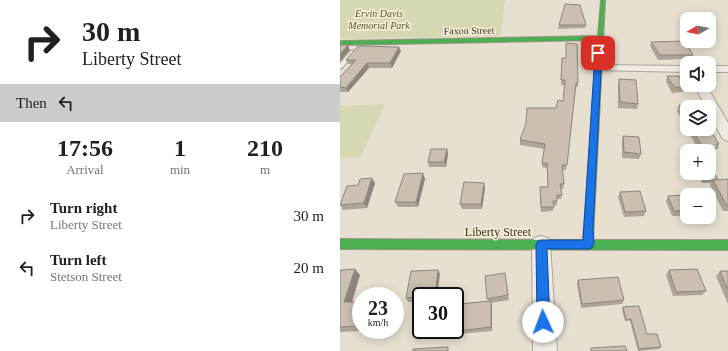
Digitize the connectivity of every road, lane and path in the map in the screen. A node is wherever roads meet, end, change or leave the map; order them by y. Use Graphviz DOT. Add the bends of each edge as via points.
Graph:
graph roads {
  1 [pos="603,0"];
  2 [pos="599,38"];
  3 [pos="340,43"];
  4 [pos="360,43"];
  5 [pos="340,67"];
  6 [pos="598,68"];
  7 [pos="680,69"];
  8 [pos="716,69"];
  9 [pos="728,69"];
  10 [pos="704,92"];
  11 [pos="728,136"];
  12 [pos="340,244"];
  13 [pos="541,244"];
  14 [pos="588,244"];
  15 [pos="728,245"];
  16 [pos="545,351"];
  1 -- 2 [label="street"];
  2 -- 4 [label="street, Faxon Street"];
  2 -- 6 [label="street"];
  3 -- 4 [label="street, Faxon Street"];
  4 -- 5 [label="lane"];
  6 -- 7 [label="street"];
  6 -- 14 [label="street"];
  8 -- 9 [label="street"];
  10 -- 11 [label="street"];
  12 -- 13 [label="street, Liberty Street"];
  13 -- 14 [label="street, Liberty Street"];
  13 -- 16 [label="street"];
  14 -- 15 [label="street, Liberty Street"];
}
